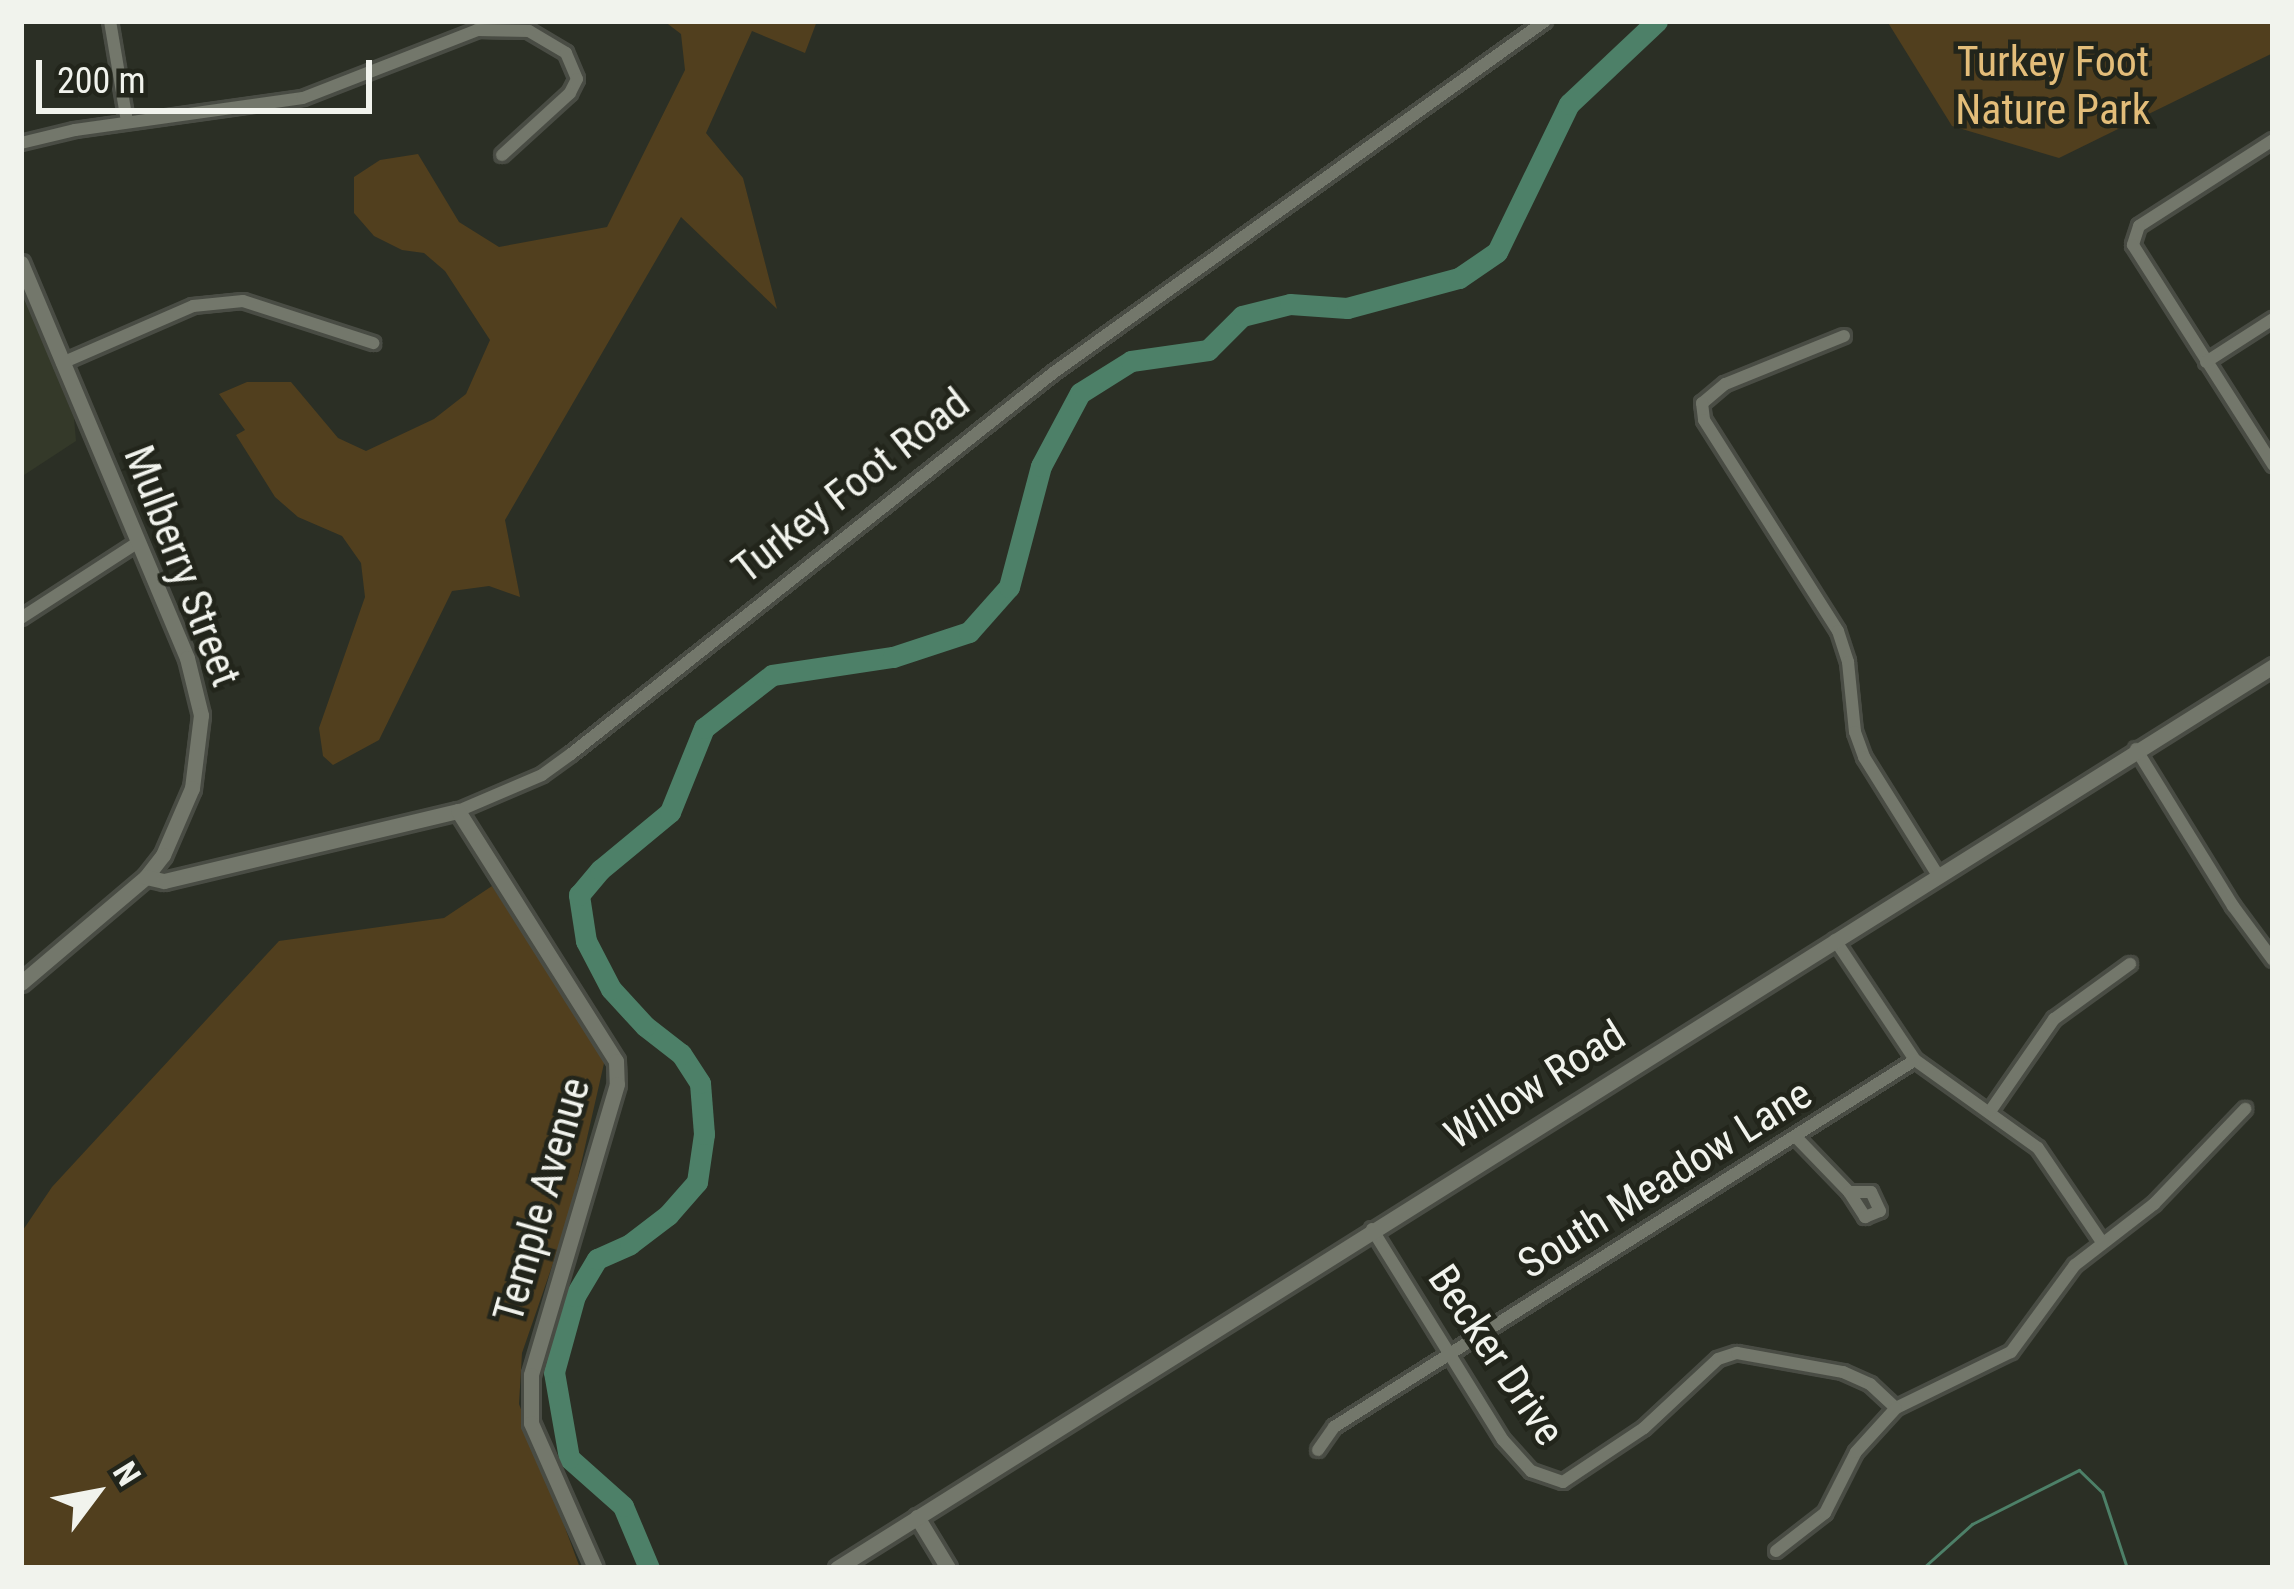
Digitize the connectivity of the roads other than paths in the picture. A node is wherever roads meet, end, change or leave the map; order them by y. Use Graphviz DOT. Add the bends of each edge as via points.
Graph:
graph roads {
  1 [pos="110,21"];
  2 [pos="1545,21"];
  3 [pos="127,122"];
  4 [pos="2273,140"];
  5 [pos="21,143"];
  6 [pos="502,155"];
  7 [pos="21,263"];
  8 [pos="2273,319"];
  9 [pos="1844,337"];
  10 [pos="373,343"];
  11 [pos="2206,362"];
  12 [pos="62,363"];
  13 [pos="2273,465"];
  14 [pos="137,543"];
  15 [pos="21,618"];
  16 [pos="2273,666"];
  17 [pos="2136,749"];
  18 [pos="458,811"];
  19 [pos="1937,874"];
  20 [pos="146,877"];
  21 [pos="1835,940"];
  22 [pos="2273,960"];
  23 [pos="2130,964"];
  24 [pos="21,983"];
  25 [pos="1915,1060"];
  26 [pos="2245,1109"];
  27 [pos="1991,1110"];
  28 [pos="1795,1136"];
  29 [pos="1850,1192"];
  30 [pos="1372,1229"];
  31 [pos="2102,1242"];
  32 [pos="1451,1353"];
  33 [pos="1892,1406"];
  34 [pos="1318,1450"];
  35 [pos="917,1517"];
  36 [pos="1776,1551"];
  37 [pos="595,1568"];
  38 [pos="836,1568"];
  39 [pos="948,1568"];
  1 -- 3 [label="street"];
  2 -- 18 [label="street, Turkey Foot Road" via="1053,373 571,754"];
  3 -- 5 [label="street"];
  3 -- 6 [label="street" via="303,98 477,30 529,31 566,53 577,79"];
  4 -- 11 [label="street" via="2133,235"];
  7 -- 12 [label="street, Mulberry Street"];
  8 -- 11 [label="street"];
  9 -- 19 [label="street" via="1745,372 1702,403 1704,420 1838,632 1864,757"];
  10 -- 12 [label="street" via="243,301 214,302"];
  11 -- 13 [label="street"];
  12 -- 14 [label="street, Mulberry Street"];
  14 -- 15 [label="street"];
  14 -- 20 [label="street, Mulberry Street" via="187,658 201,715 185,811"];
  16 -- 17 [label="street, Willow Road"];
  17 -- 19 [label="street, Willow Road"];
  17 -- 22 [label="street"];
  18 -- 20 [label="street, Turkey Foot Road" via="164,881"];
  18 -- 37 [label="street, Temple Avenue" via="616,1061 617,1084 530,1375 532,1423"];
  19 -- 21 [label="street, Willow Road"];
  20 -- 24 [label="street, Mulberry Street"];
  21 -- 25 [label="street"];
  21 -- 30 [label="street, Willow Road"];
  23 -- 27 [label="street" via="2054,1019"];
  25 -- 27 [label="street"];
  25 -- 28 [label="street, South Meadow Lane"];
  26 -- 31 [label="street" via="2178,1181"];
  27 -- 31 [label="street" via="2038,1148"];
  28 -- 29 [label="street"];
  28 -- 32 [label="street, South Meadow Lane"];
  30 -- 32 [label="street, Becker Drive"];
  30 -- 35 [label="street, Willow Road"];
  31 -- 33 [label="street" via="2056,1287 2012,1352"];
  32 -- 33 [label="street, Becker Drive" via="1517,1459 1552,1481 1572,1479 1654,1420 1718,1359 1736,1353 1843,1372"];
  32 -- 34 [label="street, South Meadow Lane" via="1334,1427"];
  33 -- 36 [label="street" via="1856,1452 1825,1513"];
  35 -- 38 [label="street, Willow Road"];
  35 -- 39 [label="street"];
}
